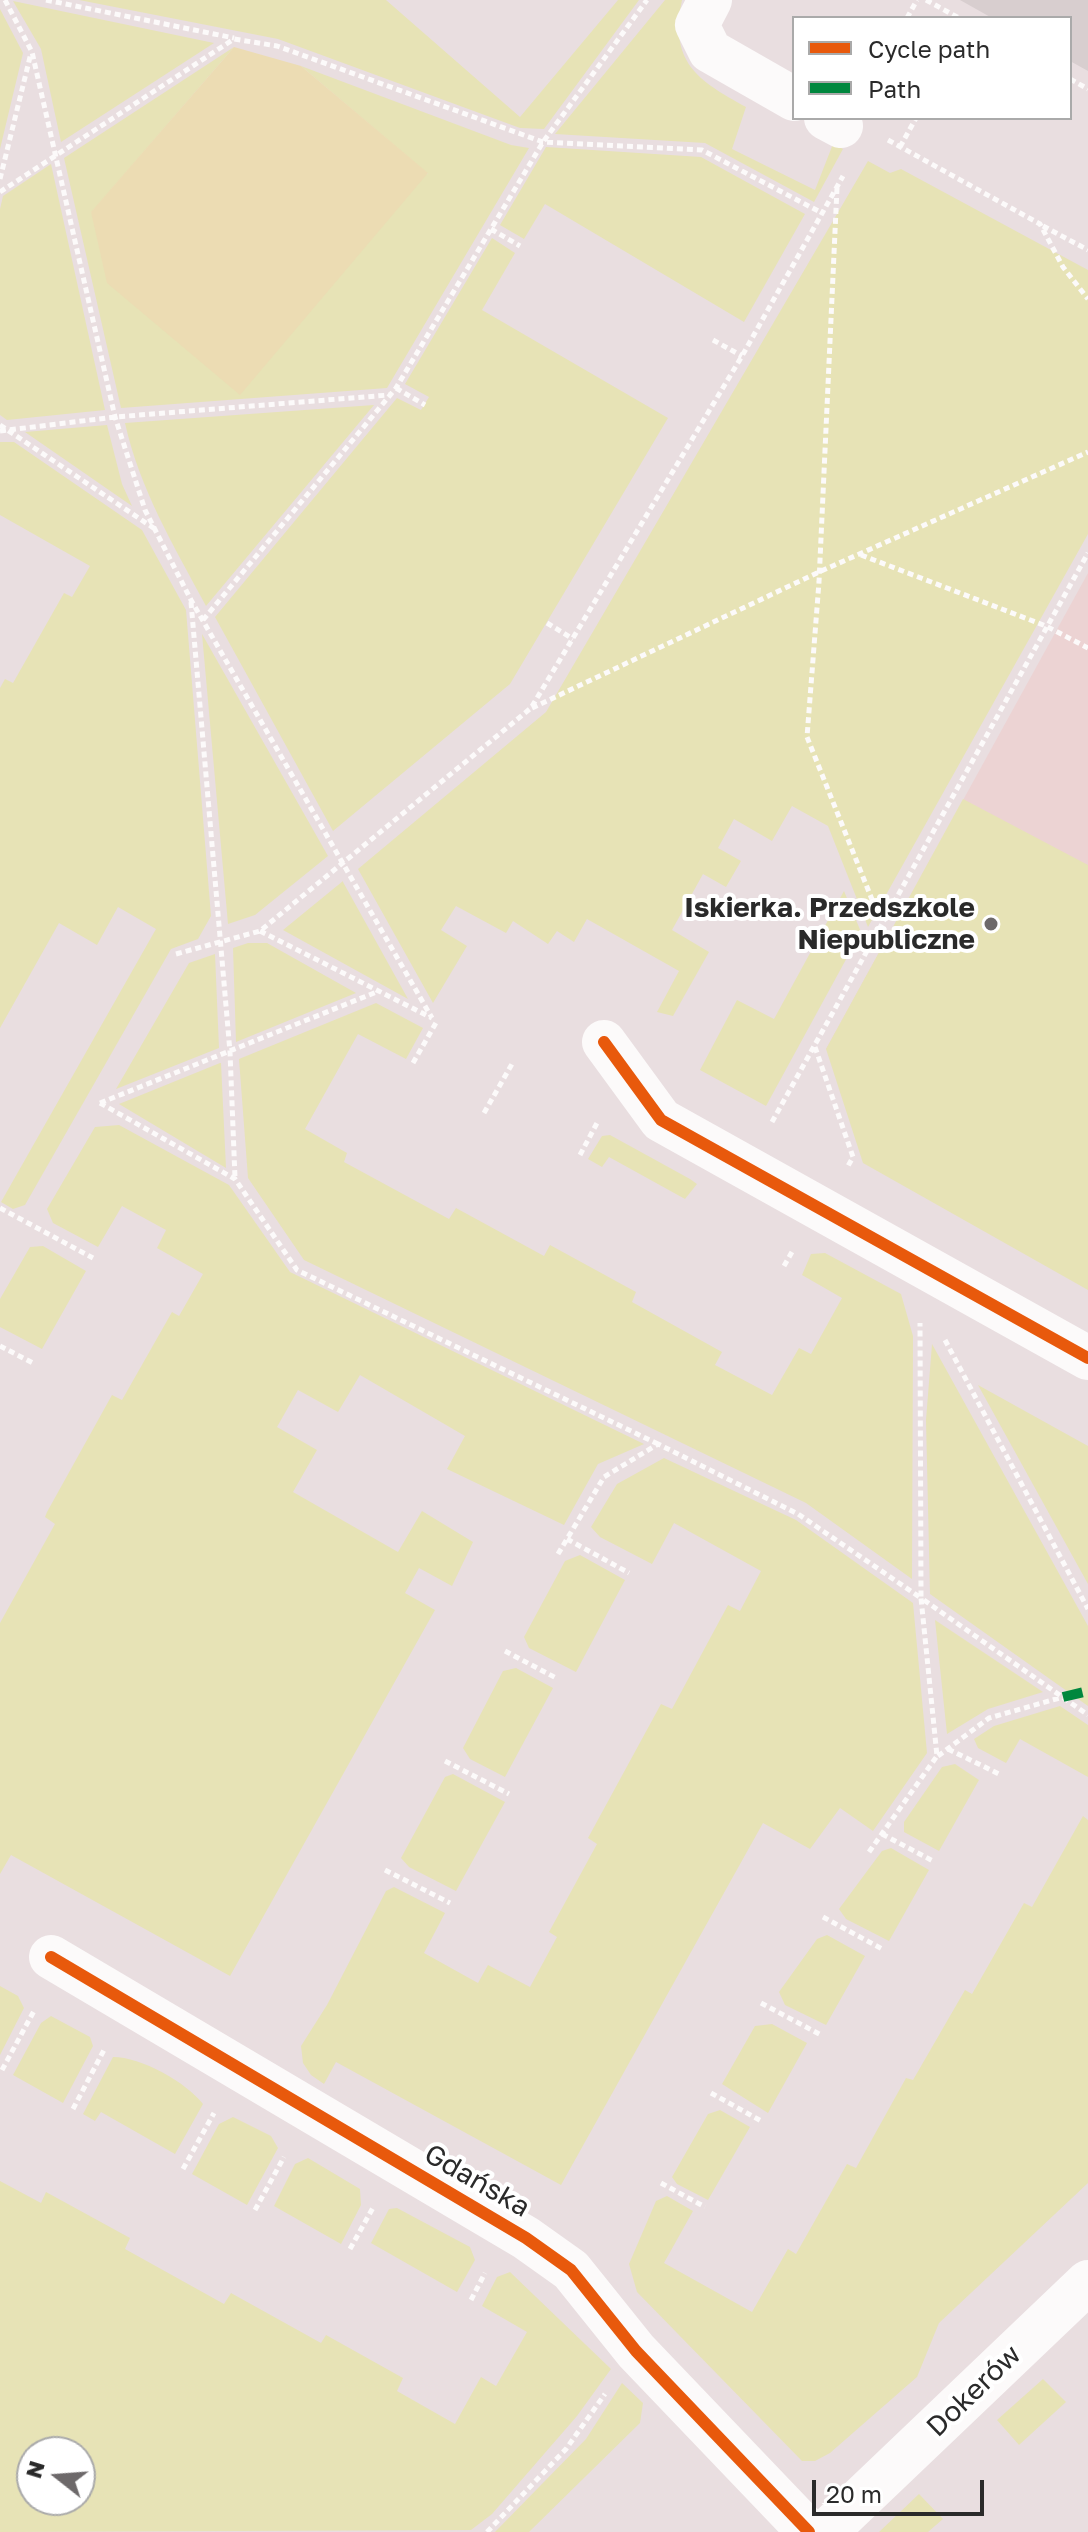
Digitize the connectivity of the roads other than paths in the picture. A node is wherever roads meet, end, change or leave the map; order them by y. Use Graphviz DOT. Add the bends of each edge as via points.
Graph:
graph roads {
  1 [pos="710,0"];
  2 [pos="792,98"];
  3 [pos="604,1042"];
  4 [pos="1088,1358"];
  5 [pos="46,1977"];
  6 [pos="1088,2282"];
  7 [pos="809,2532"];
  8 [pos="826,2532"];
  1 -- 2 [label="street" via="697,25 710,51"];
  3 -- 4 [label="street" via="661,1120"];
  5 -- 7 [label="street, Gdańska" via="526,2238 571,2270 636,2351"];
  6 -- 8 [label="street, Dokerów"];
}
